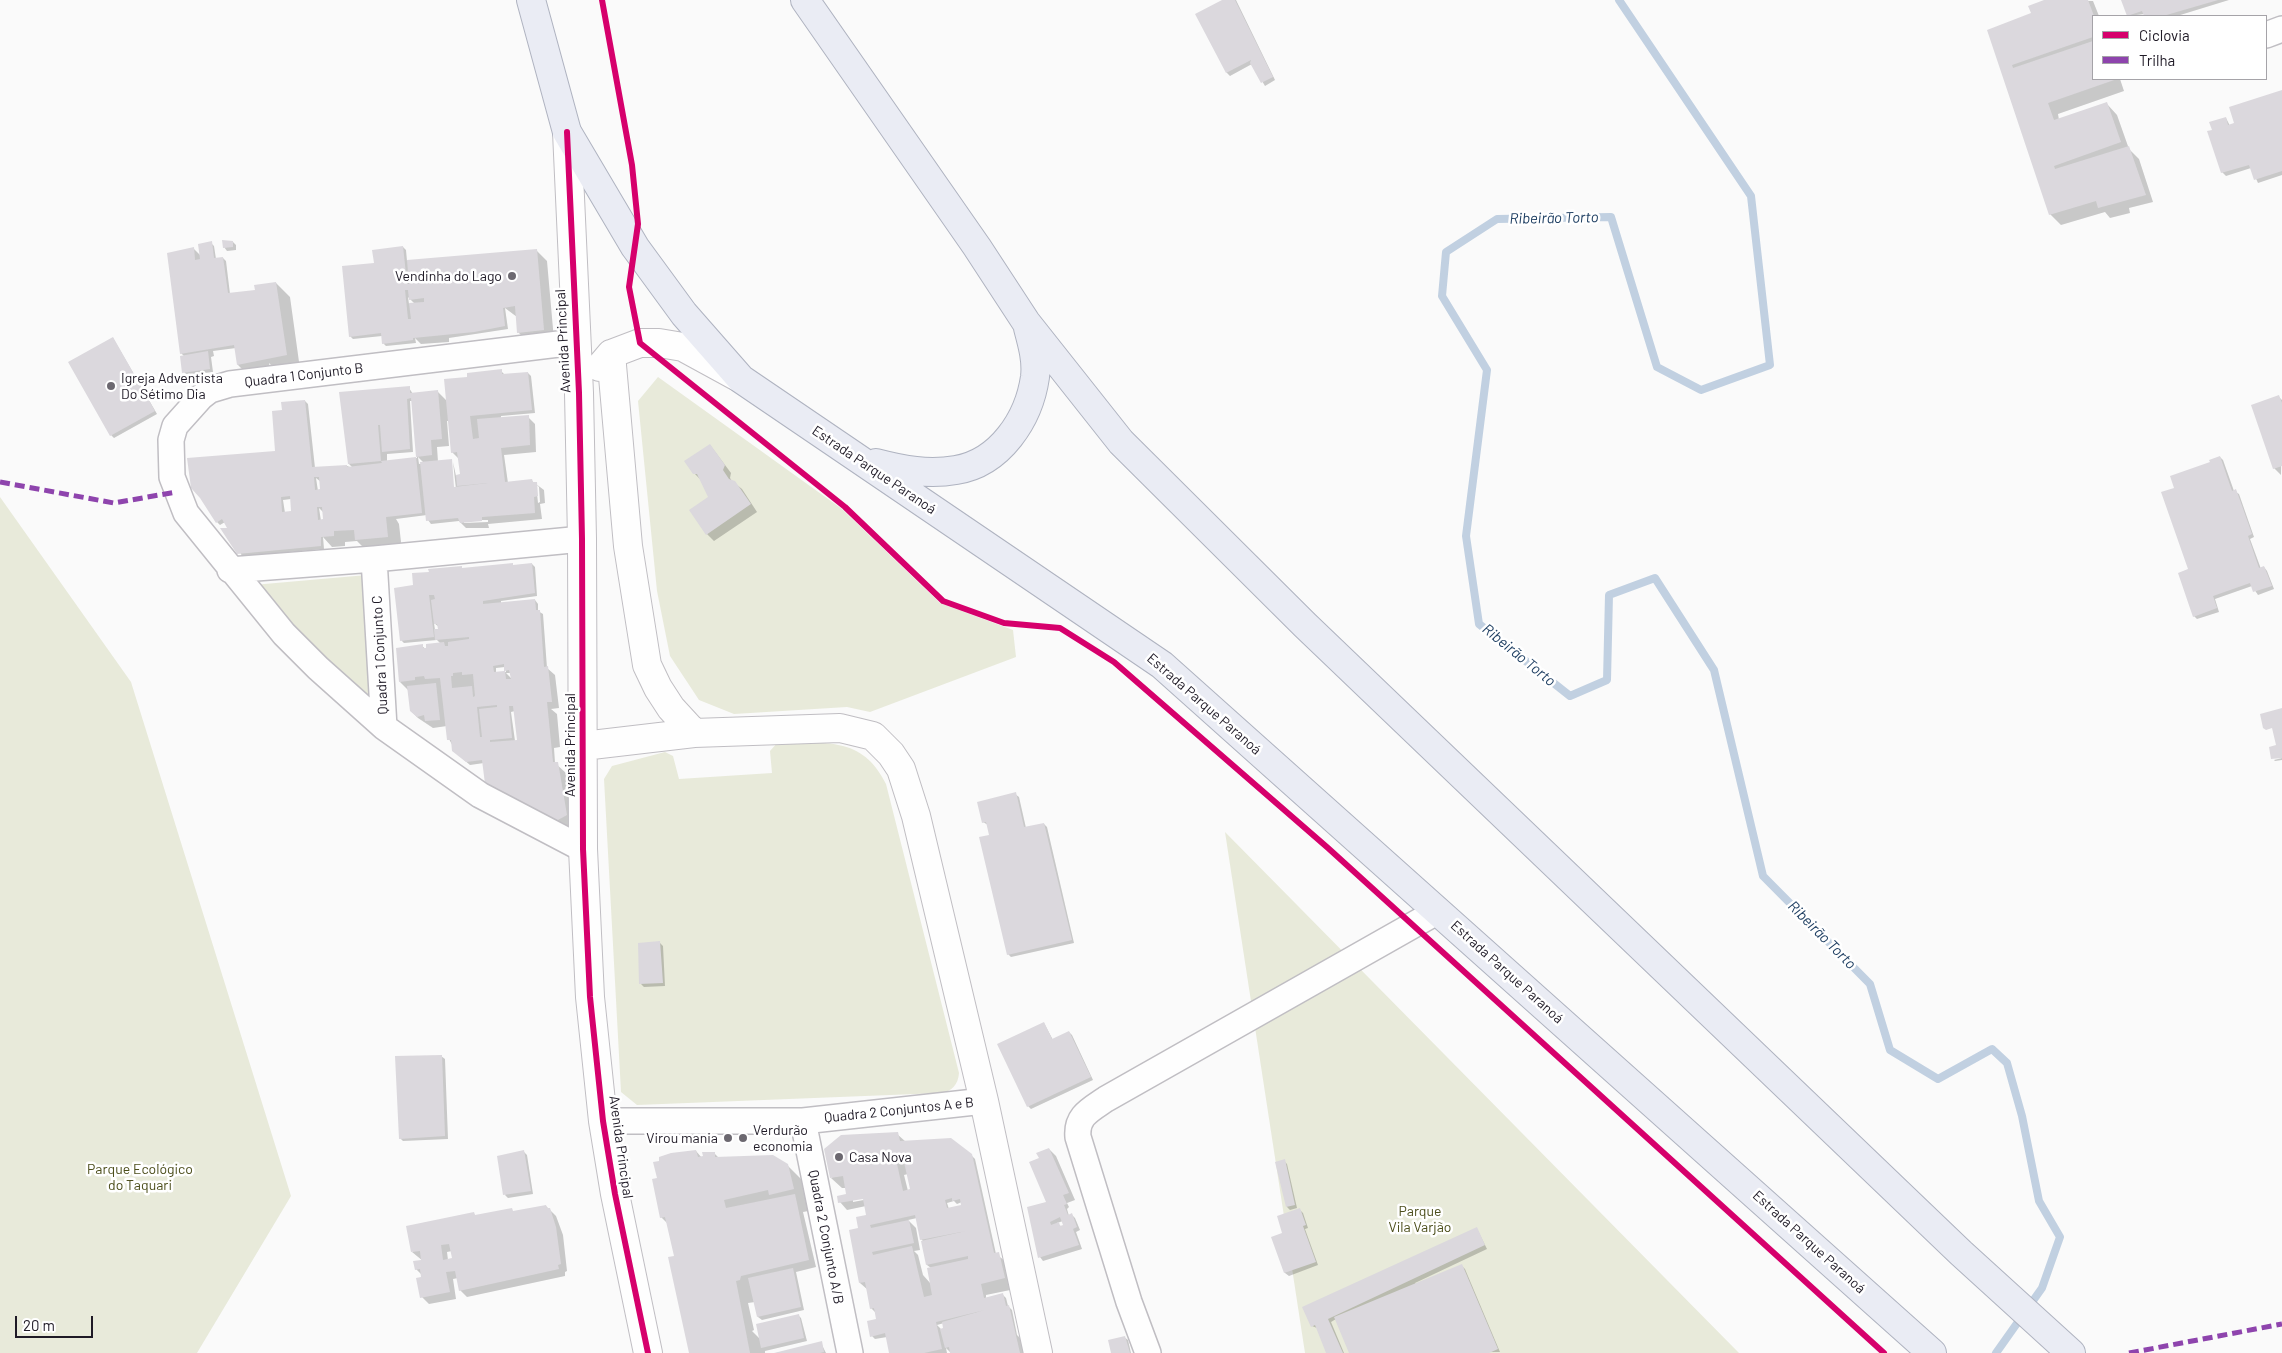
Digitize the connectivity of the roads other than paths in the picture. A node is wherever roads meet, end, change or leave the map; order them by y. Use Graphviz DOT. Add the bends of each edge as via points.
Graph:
graph roads {
  1 [pos="531,0"];
  2 [pos="805,0"];
  3 [pos="2282,29"];
  4 [pos="2267,34"];
  5 [pos="567,132"];
  6 [pos="1026,322"];
  7 [pos="575,342"];
  8 [pos="611,354"];
  9 [pos="741,379"];
  10 [pos="578,394"];
  11 [pos="856,458"];
  12 [pos="582,539"];
  13 [pos="374,559"];
  14 [pos="230,570"];
  15 [pos="384,728"];
  16 [pos="694,734"];
  17 [pos="583,746"];
  18 [pos="583,850"];
  19 [pos="1438,911"];
  20 [pos="984,1101"];
  21 [pos="603,1121"];
  22 [pos="803,1121"];
  23 [pos="648,1353"];
  24 [pos="850,1353"];
  25 [pos="1038,1353"];
  26 [pos="1148,1353"];
  27 [pos="1932,1353"];
  28 [pos="2071,1353"];
  1 -- 5 [label="main road, Estrada Parque Paranoá"];
  2 -- 6 [label="main road"];
  3 -- 4 [label="street"];
  5 -- 7 [label="street, Avenida Principal"];
  5 -- 9 [label="main road, Estrada Parque Paranoá" via="635,248 684,314"];
  6 -- 11 [label="main road" via="1036,376 1030,400 1016,430 995,453 965,468 936,473 909,472"];
  6 -- 28 [label="main road" via="1121,442 1313,632 1973,1264"];
  7 -- 10 [label="street, Avenida Principal"];
  7 -- 14 [label="street, Quadra 1 Conjunto B" via="230,384 210,390 175,426 171,440 172,476 186,513"];
  8 -- 9 [label="street, Avenida Principal" via="640,343 683,347"];
  8 -- 10 [label="street, Avenida Principal"];
  8 -- 16 [label="street" via="628,546 647,665 671,708"];
  9 -- 11 [label="main road, Estrada Parque Paranoá"];
  10 -- 12 [label="street, Avenida Principal"];
  11 -- 19 [label="main road, Estrada Parque Paranoá" via="1162,665"];
  12 -- 13 [label="street"];
  12 -- 17 [label="street, Avenida Principal"];
  13 -- 14 [label="street"];
  13 -- 15 [label="street, Quadra 1 Conjunto C"];
  14 -- 15 [label="street, Quadra 1 Conjunto B" via="284,634"];
  15 -- 18 [label="street, Quadra 1 Conjunto C" via="480,795"];
  16 -- 17 [label="street"];
  16 -- 20 [label="street" via="840,728 873,736 891,754 901,769 911,799"];
  17 -- 18 [label="street, Avenida Principal"];
  18 -- 21 [label="street, Avenida Principal" via="590,997"];
  19 -- 26 [label="street" via="1084,1114 1077,1128 1078,1137"];
  19 -- 27 [label="main road, Estrada Parque Paranoá"];
  20 -- 22 [label="street, Quadra 2 Conjuntos A e B"];
  20 -- 25 [label="street"];
  21 -- 22 [label="street, Quadra 2 Conjuntos A e B"];
  21 -- 23 [label="street, Avenida Principal"];
  22 -- 24 [label="street, Quadra 2 Conjunto A/B"];
}
